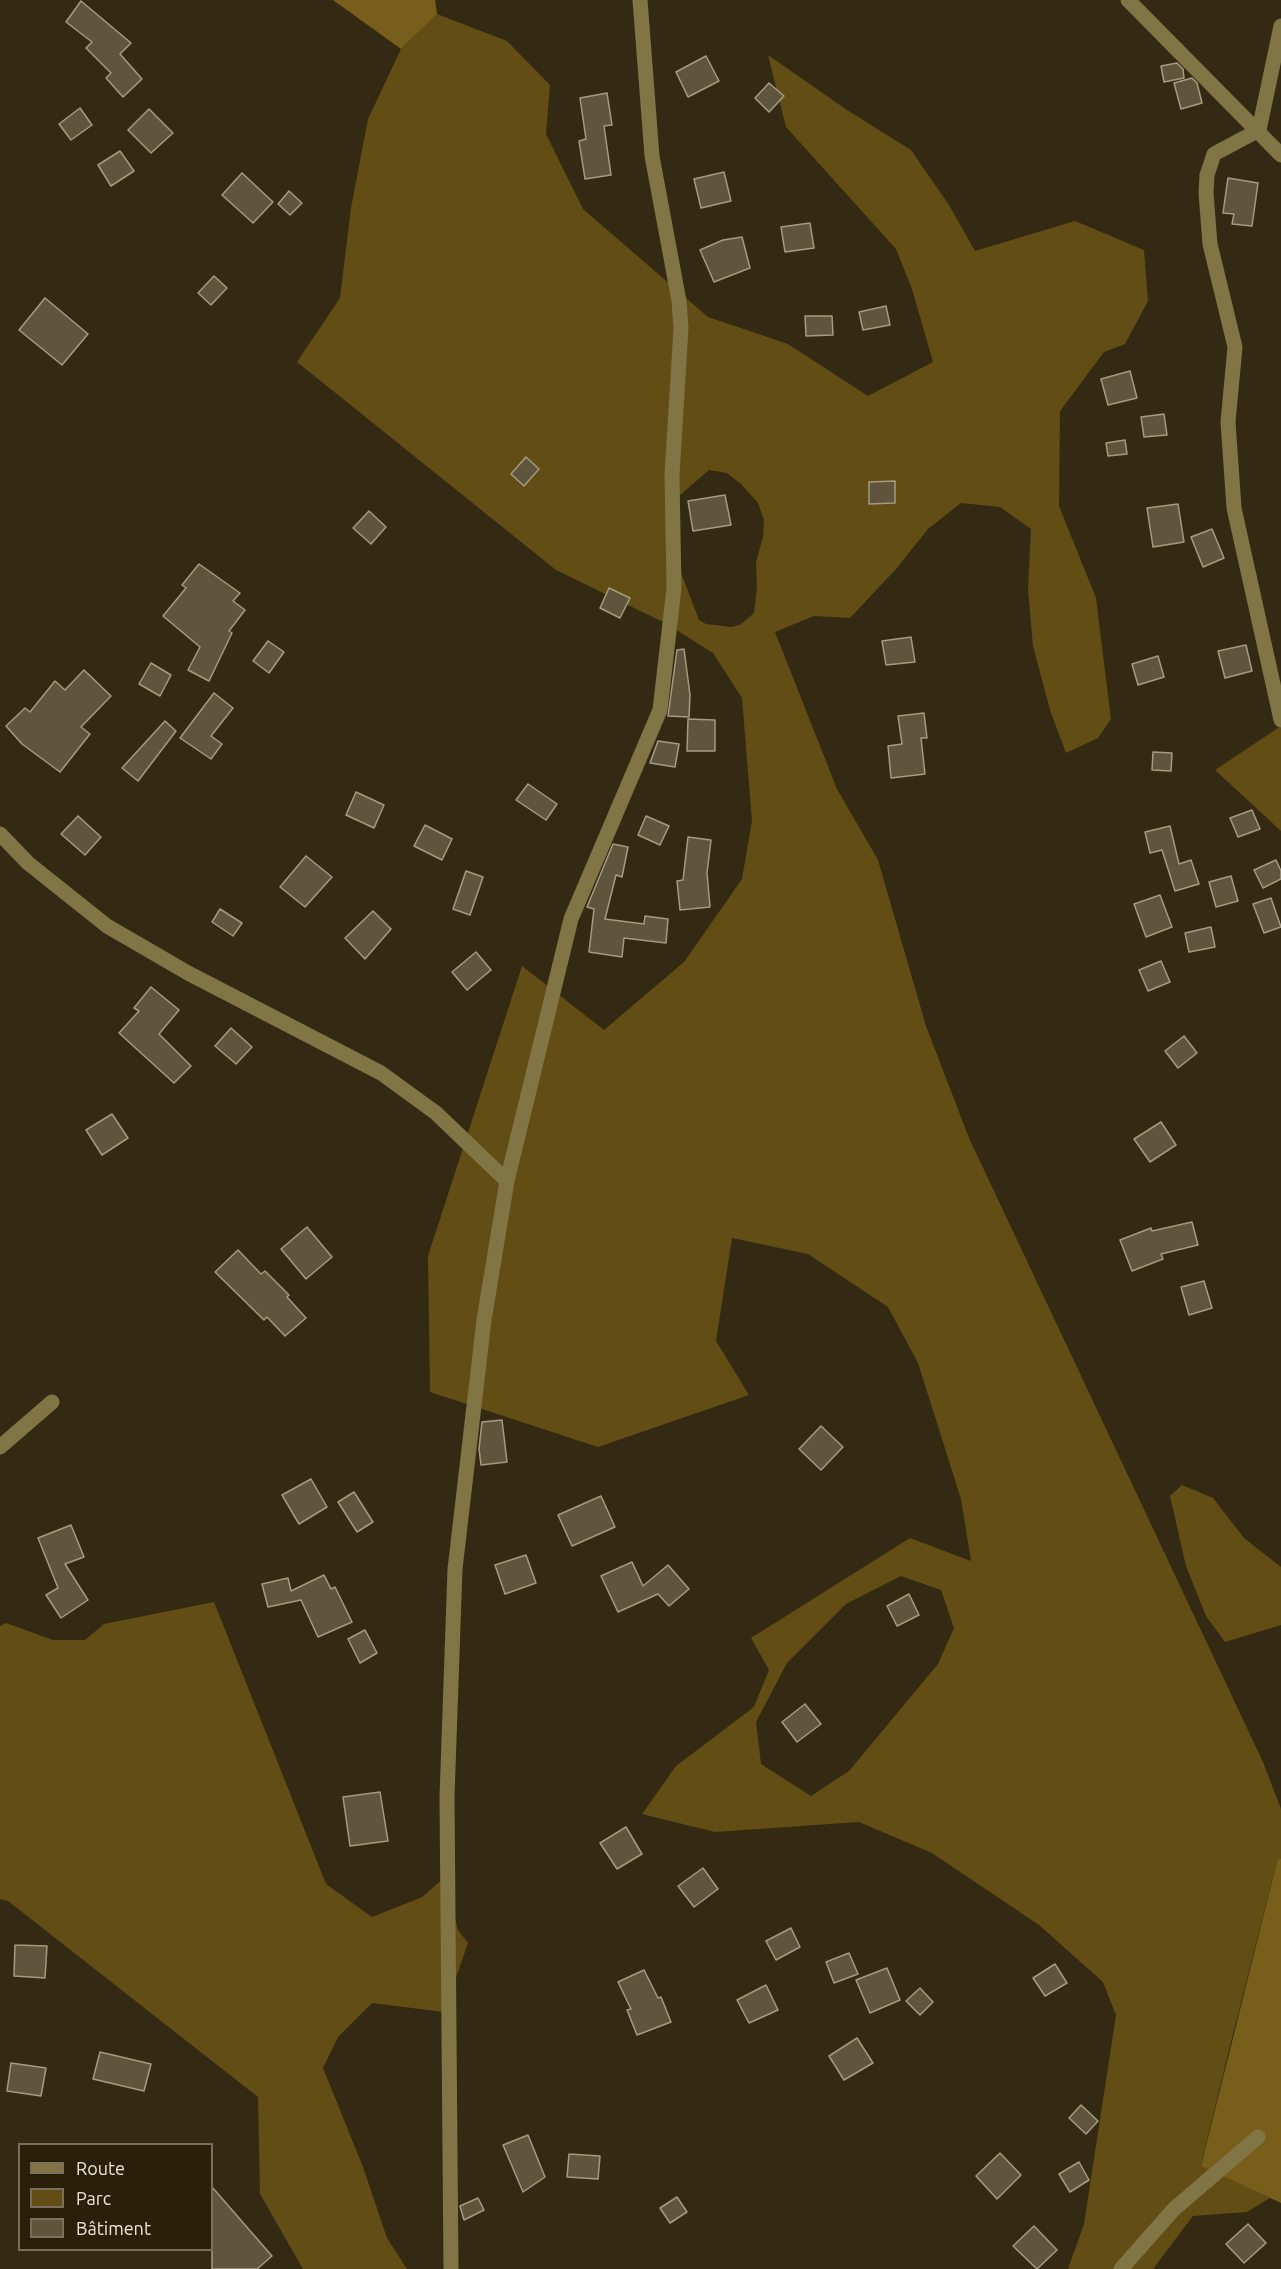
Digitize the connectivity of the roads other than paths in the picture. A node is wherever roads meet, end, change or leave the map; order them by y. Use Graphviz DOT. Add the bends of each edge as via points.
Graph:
graph roads {
  1 [pos="640,0"];
  2 [pos="1128,0"];
  3 [pos="1281,26"];
  4 [pos="1258,130"];
  5 [pos="1281,155"];
  6 [pos="1281,720"];
  7 [pos="0,834"];
  8 [pos="507,1181"];
  9 [pos="52,1402"];
  10 [pos="0,1447"];
  11 [pos="1258,2137"];
  12 [pos="451,2269"];
  13 [pos="1122,2269"];
  1 -- 8 [label="street" via="652,156 681,327 672,475 674,588 664,687 654,728 571,920"];
  2 -- 4 [label="street"];
  3 -- 4 [label="street"];
  4 -- 5 [label="street"];
  4 -- 6 [label="street" via="1214,154 1206,193 1210,244 1235,347 1228,422 1234,508"];
  7 -- 8 [label="street" via="107,926 188,973 381,1073 436,1113"];
  8 -- 12 [label="street" via="484,1320 454,1569 447,1797"];
  9 -- 10 [label="street"];
  11 -- 13 [label="street" via="1174,2209"];
}
